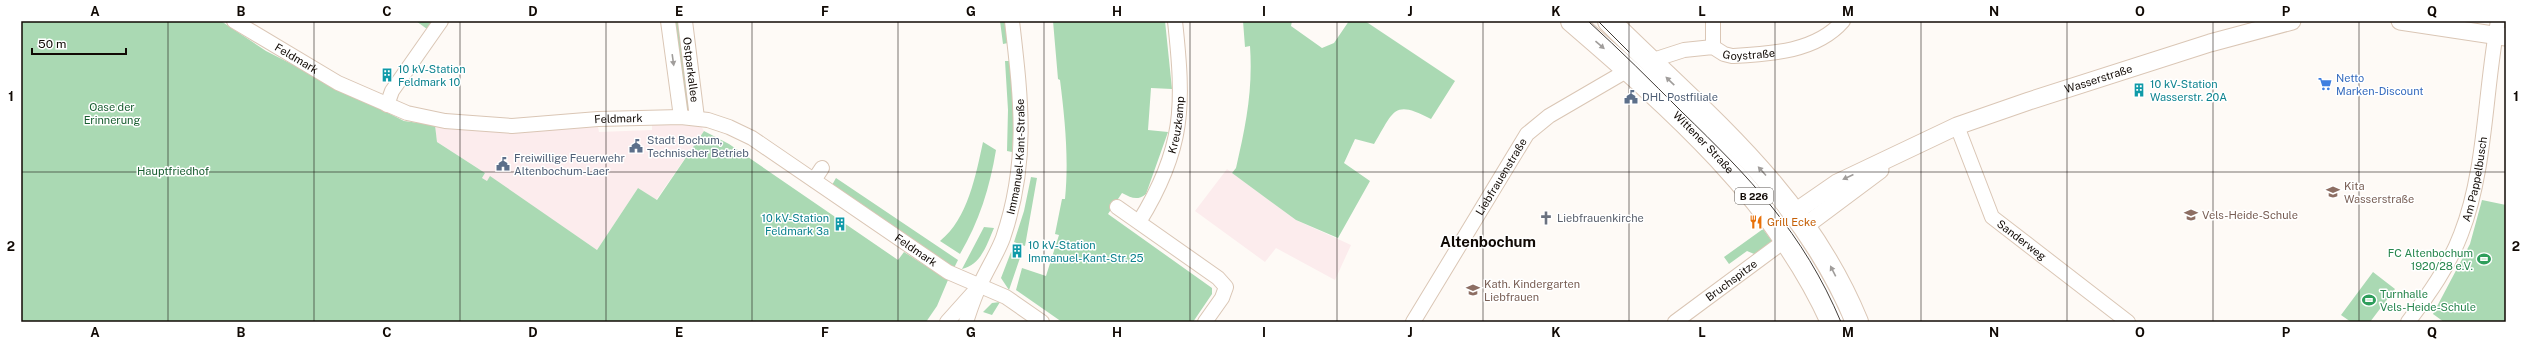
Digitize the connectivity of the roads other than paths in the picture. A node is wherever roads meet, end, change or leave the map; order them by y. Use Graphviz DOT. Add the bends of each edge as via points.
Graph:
graph roads {
  1 [pos="234,21"];
  2 [pos="441,21"];
  3 [pos="668,21"];
  4 [pos="685,21"];
  5 [pos="1012,21"];
  6 [pos="1175,21"];
  7 [pos="1572,21"];
  8 [pos="1609,21"];
  9 [pos="1713,21"];
  10 [pos="1843,21"];
  11 [pos="2292,21"];
  12 [pos="2400,21"];
  13 [pos="2500,31"];
  14 [pos="1713,46"];
  15 [pos="1650,62"];
  16 [pos="1628,70"];
  17 [pos="387,105"];
  18 [pos="681,117"];
  19 [pos="697,118"];
  20 [pos="1957,126"];
  21 [pos="822,168"];
  22 [pos="814,180"];
  23 [pos="1117,207"];
  24 [pos="1800,219"];
  25 [pos="1139,222"];
  26 [pos="1783,242"];
  27 [pos="979,286"];
  28 [pos="947,322"];
  29 [pos="966,322"];
  30 [pos="1042,322"];
  31 [pos="1204,322"];
  32 [pos="1413,322"];
  33 [pos="1675,322"];
  34 [pos="1832,322"];
  35 [pos="1857,322"];
  36 [pos="2128,322"];
  37 [pos="2408,322"];
  1 -- 17 [label="street, Feldmark" via="338,83"];
  2 -- 17 [label="street" via="392,91"];
  3 -- 18 [label="street, Ostparkallee, one-way"];
  4 -- 19 [label="street, Ostparkallee"];
  5 -- 27 [label="street, Immanuel-Kant-Straße" via="1022,120 1018,176 1002,240"];
  6 -- 25 [label="street, Kreuzkamp" via="1181,101 1177,136 1162,180"];
  7 -- 16 [label="main road, Wittener Straße / B 226, one-way"];
  8 -- 15 [label="main road, Wittener Straße / B 226"];
  9 -- 14 [label="street"];
  10 -- 14 [label="street, Goystraße" via="1830,33 1812,43 1782,53 1732,56"];
  11 -- 20 [label="street, Wasserstraße" via="2210,43 2029,100"];
  12 -- 13 [label="street"];
  13 -- 37 [label="street, Am Pappelbusch" via="2468,214 2442,274"];
  14 -- 15 [label="street, Goystraße" via="1684,50"];
  15 -- 16 [label="main road"];
  24 -- 15 [label="main road, Wittener Straße / B 226, one-way" via="1752,160"];
  16 -- 26 [label="main road, Wittener Straße / B 226" via="1718,156 1764,208"];
  16 -- 32 [label="street, Liebfrauenstraße" via="1549,116 1527,134"];
  17 -- 18 [label="street, Feldmark" via="407,113 478,125 512,126 598,119"];
  18 -- 19 [label="street, Feldmark"];
  19 -- 22 [label="street, Feldmark" via="729,127 752,138"];
  20 -- 24 [label="street, Wasserstraße" via="1909,149"];
  20 -- 36 [label="street, Sanderweg" via="1992,217"];
  21 -- 22 [label="street"];
  22 -- 27 [label="street, Feldmark" via="948,272"];
  23 -- 25 [label="street"];
  24 -- 26 [label="main road"];
  35 -- 24 [label="main road, Wittener Straße / B 226, one-way" via="1830,266"];
  25 -- 31 [label="street" via="1218,278 1226,287 1222,298"];
  26 -- 33 [label="street, Bruchspitze"];
  26 -- 34 [label="main road, Wittener Straße / B 226" via="1813,280"];
  27 -- 28 [label="street, Immanuel-Kant-Straße"];
  27 -- 29 [label="street, Immanuel-Kant-Straße"];
  27 -- 30 [label="street" via="1006,297"];
}
